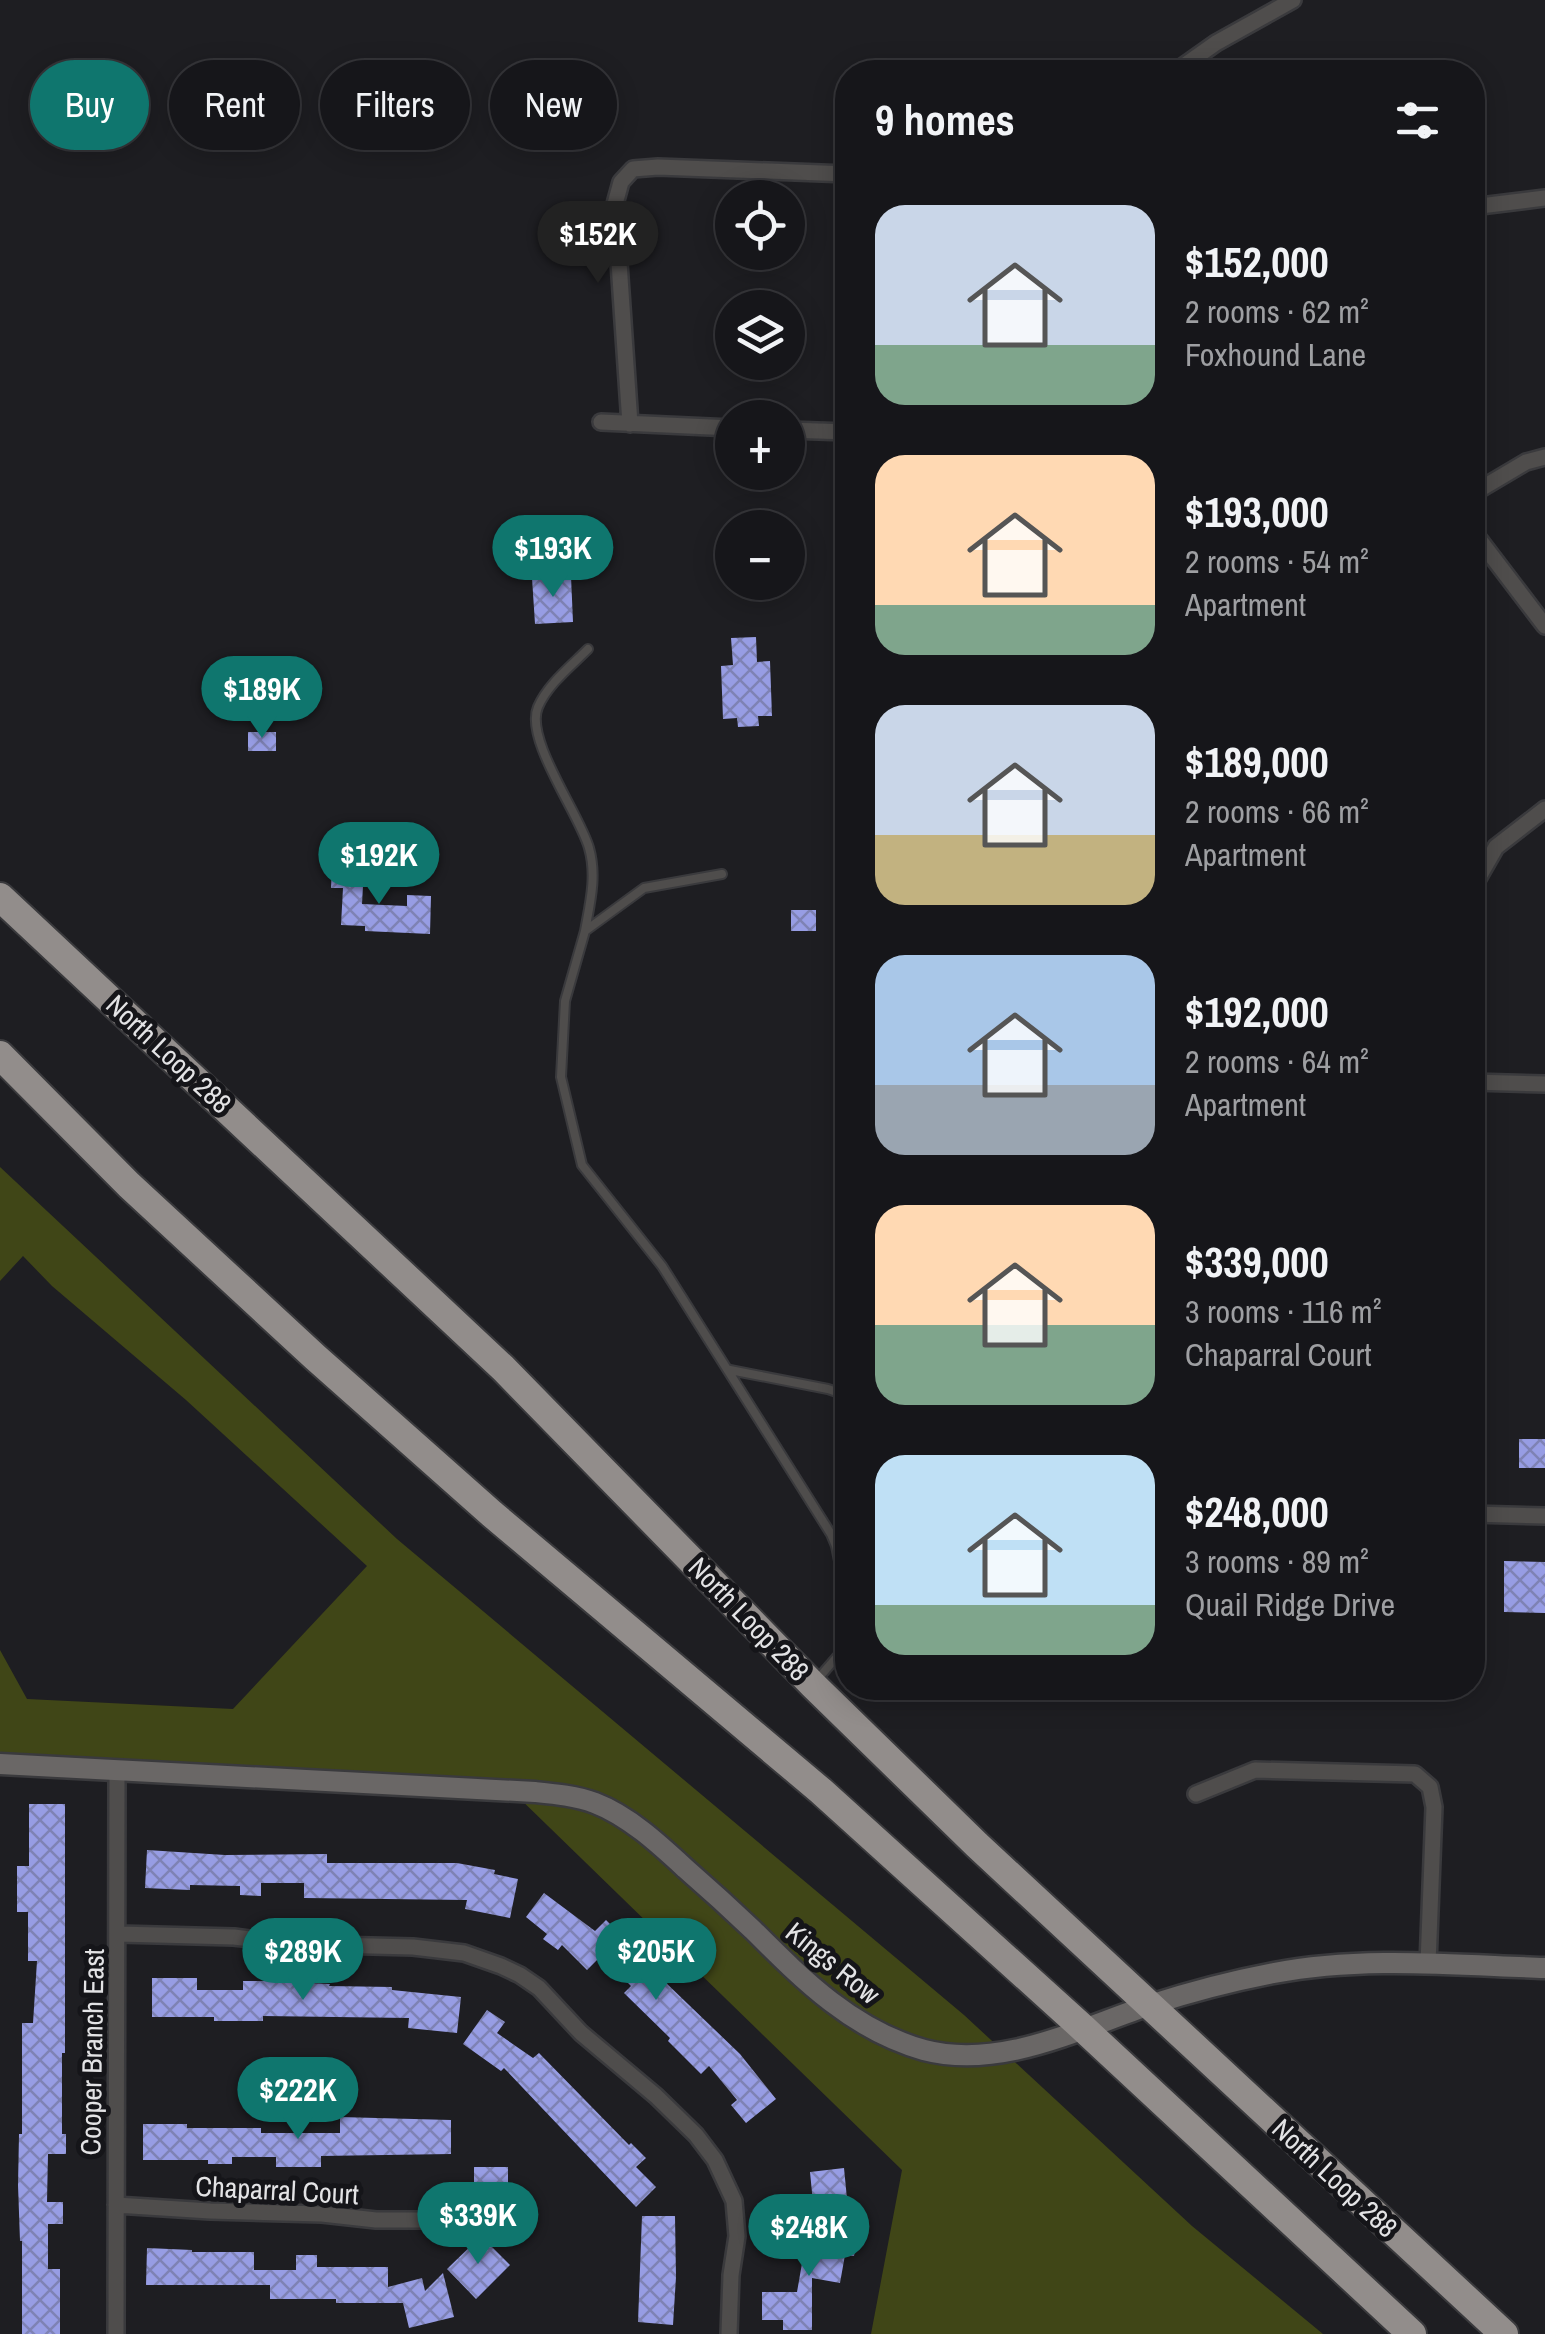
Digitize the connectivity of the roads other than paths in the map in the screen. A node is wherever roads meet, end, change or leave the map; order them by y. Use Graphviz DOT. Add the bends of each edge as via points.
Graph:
graph roads {
  1 [pos="1293,0"];
  2 [pos="1191,60"];
  3 [pos="835,174"];
  4 [pos="1545,198"];
  5 [pos="1485,205"];
  6 [pos="601,422"];
  7 [pos="630,424"];
  8 [pos="715,427"];
  9 [pos="805,431"];
  10 [pos="835,432"];
  11 [pos="1545,457"];
  12 [pos="1485,486"];
  13 [pos="1485,547"];
  14 [pos="1545,626"];
  15 [pos="588,649"];
  16 [pos="1545,809"];
  17 [pos="1485,866"];
  18 [pos="722,874"];
  19 [pos="0,898"];
  20 [pos="585,931"];
  21 [pos="0,1055"];
  22 [pos="1485,1082"];
  23 [pos="1545,1084"];
  24 [pos="728,1370"];
  25 [pos="835,1391"];
  26 [pos="1485,1514"];
  27 [pos="1545,1516"];
  28 [pos="831,1534"];
  29 [pos="835,1538"];
  30 [pos="835,1544"];
  31 [pos="835,1660"];
  32 [pos="813,1685"];
  33 [pos="0,1764"];
  34 [pos="118,1770"];
  35 [pos="1196,1794"];
  36 [pos="119,1934"];
  37 [pos="1428,1964"];
  38 [pos="1545,1968"];
  39 [pos="1150,2005"];
  40 [pos="1084,2030"];
  41 [pos="116,2205"];
  42 [pos="434,2220"];
  43 [pos="116,2334"];
  44 [pos="729,2334"];
  45 [pos="1412,2334"];
  46 [pos="1504,2334"];
  1 -- 2 [label="street"];
  3 -- 7 [label="street" via="658,167 633,169 621,182 614,204"];
  4 -- 5 [label="street"];
  6 -- 7 [label="street"];
  7 -- 8 [label="street"];
  9 -- 10 [label="street"];
  11 -- 12 [label="street"];
  13 -- 14 [label="street"];
  15 -- 20 [label="lane" via="548,690 535,728 589,844 594,875"];
  16 -- 17 [label="street" via="1496,847"];
  18 -- 20 [label="lane" via="644,888"];
  19 -- 32 [label="highway, North Loop 288" via="502,1368"];
  20 -- 24 [label="lane" via="565,1001 562,1077 582,1165 662,1266"];
  21 -- 40 [label="highway" via="314,1357 821,1791"];
  22 -- 23 [label="street"];
  24 -- 25 [label="lane"];
  24 -- 28 [label="lane"];
  26 -- 27 [label="street"];
  28 -- 29 [label="lane"];
  28 -- 30 [label="lane"];
  31 -- 32 [label="lane"];
  32 -- 39 [label="highway, North Loop 288"];
  33 -- 34 [label="street, Kings Row"];
  34 -- 36 [label="street, Cooper Branch East"];
  34 -- 40 [label="street, Kings Row" via="581,1798 648,1837 827,2000 886,2036 970,2056"];
  35 -- 37 [label="street" via="1255,1770 1415,1774 1430,1786 1434,1807"];
  36 -- 41 [label="street, Cooper Branch East"];
  36 -- 44 [label="street" via="413,1947 464,1953 520,1975 670,2109 715,2160 734,2201"];
  37 -- 38 [label="street, Kings Row"];
  37 -- 39 [label="street, Kings Row" via="1307,1968"];
  39 -- 40 [label="street, Kings Row"];
  39 -- 46 [label="highway, North Loop 288"];
  40 -- 45 [label="highway"];
  41 -- 42 [label="street, Chaparral Court"];
  41 -- 43 [label="street, Cooper Branch East"];
}
